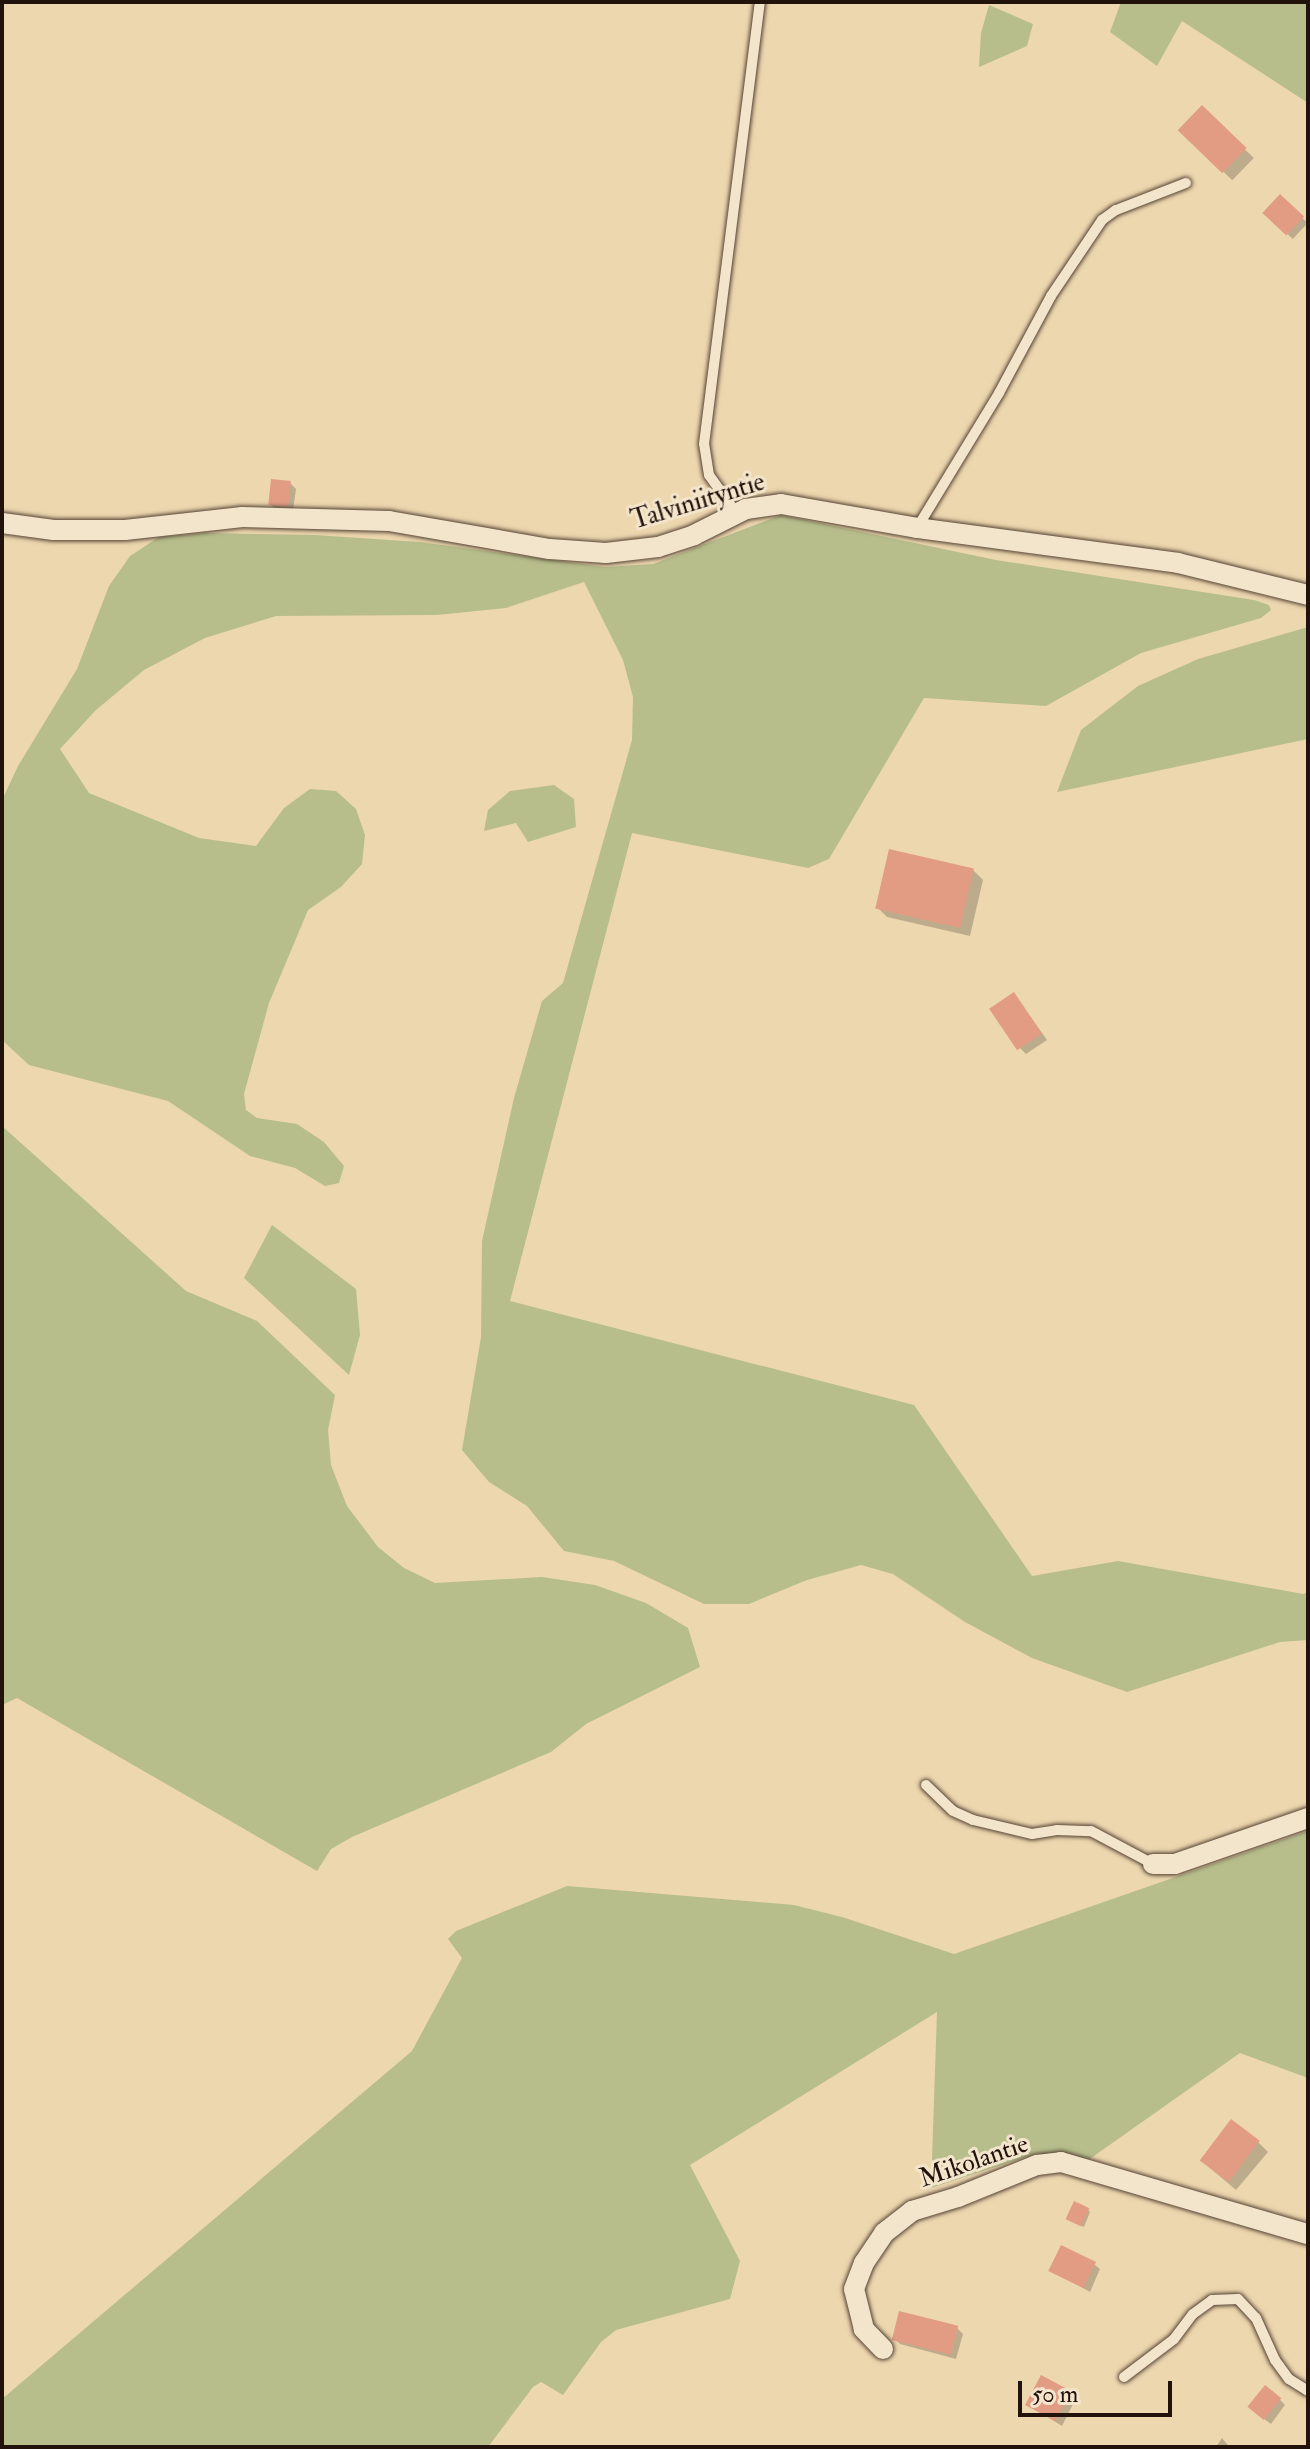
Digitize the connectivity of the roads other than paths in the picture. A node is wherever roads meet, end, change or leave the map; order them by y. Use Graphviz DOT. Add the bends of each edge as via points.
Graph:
graph roads {
  1 [pos="760,2"];
  2 [pos="1186,183"];
  3 [pos="737,514"];
  4 [pos="2,523"];
  5 [pos="917,528"];
  6 [pos="1308,595"];
  7 [pos="926,1785"];
  8 [pos="1308,1818"];
  9 [pos="1153,1864"];
  10 [pos="1308,2234"];
  11 [pos="883,2349"];
  12 [pos="1124,2377"];
  13 [pos="1308,2391"];
  1 -- 3 [label="lane" via="704,444 709,475"];
  2 -- 5 [label="lane" via="1102,220 1051,296"];
  3 -- 4 [label="street, Talviniityntie" via="658,547 606,553 550,549 389,521 242,517 125,530 54,530"];
  3 -- 5 [label="street, Talviniityntie" via="781,504"];
  5 -- 6 [label="street, Talviniityntie" via="1178,563"];
  7 -- 9 [label="lane" via="953,1811 973,1820 1032,1834 1091,1831"];
  8 -- 9 [label="street" via="1175,1864"];
  10 -- 11 [label="street, Mikolantie" via="1061,2162 1037,2165 912,2211 884,2233 854,2289 864,2329"];
  12 -- 13 [label="lane" via="1174,2339 1212,2300 1238,2299 1256,2318 1289,2379"];
}
